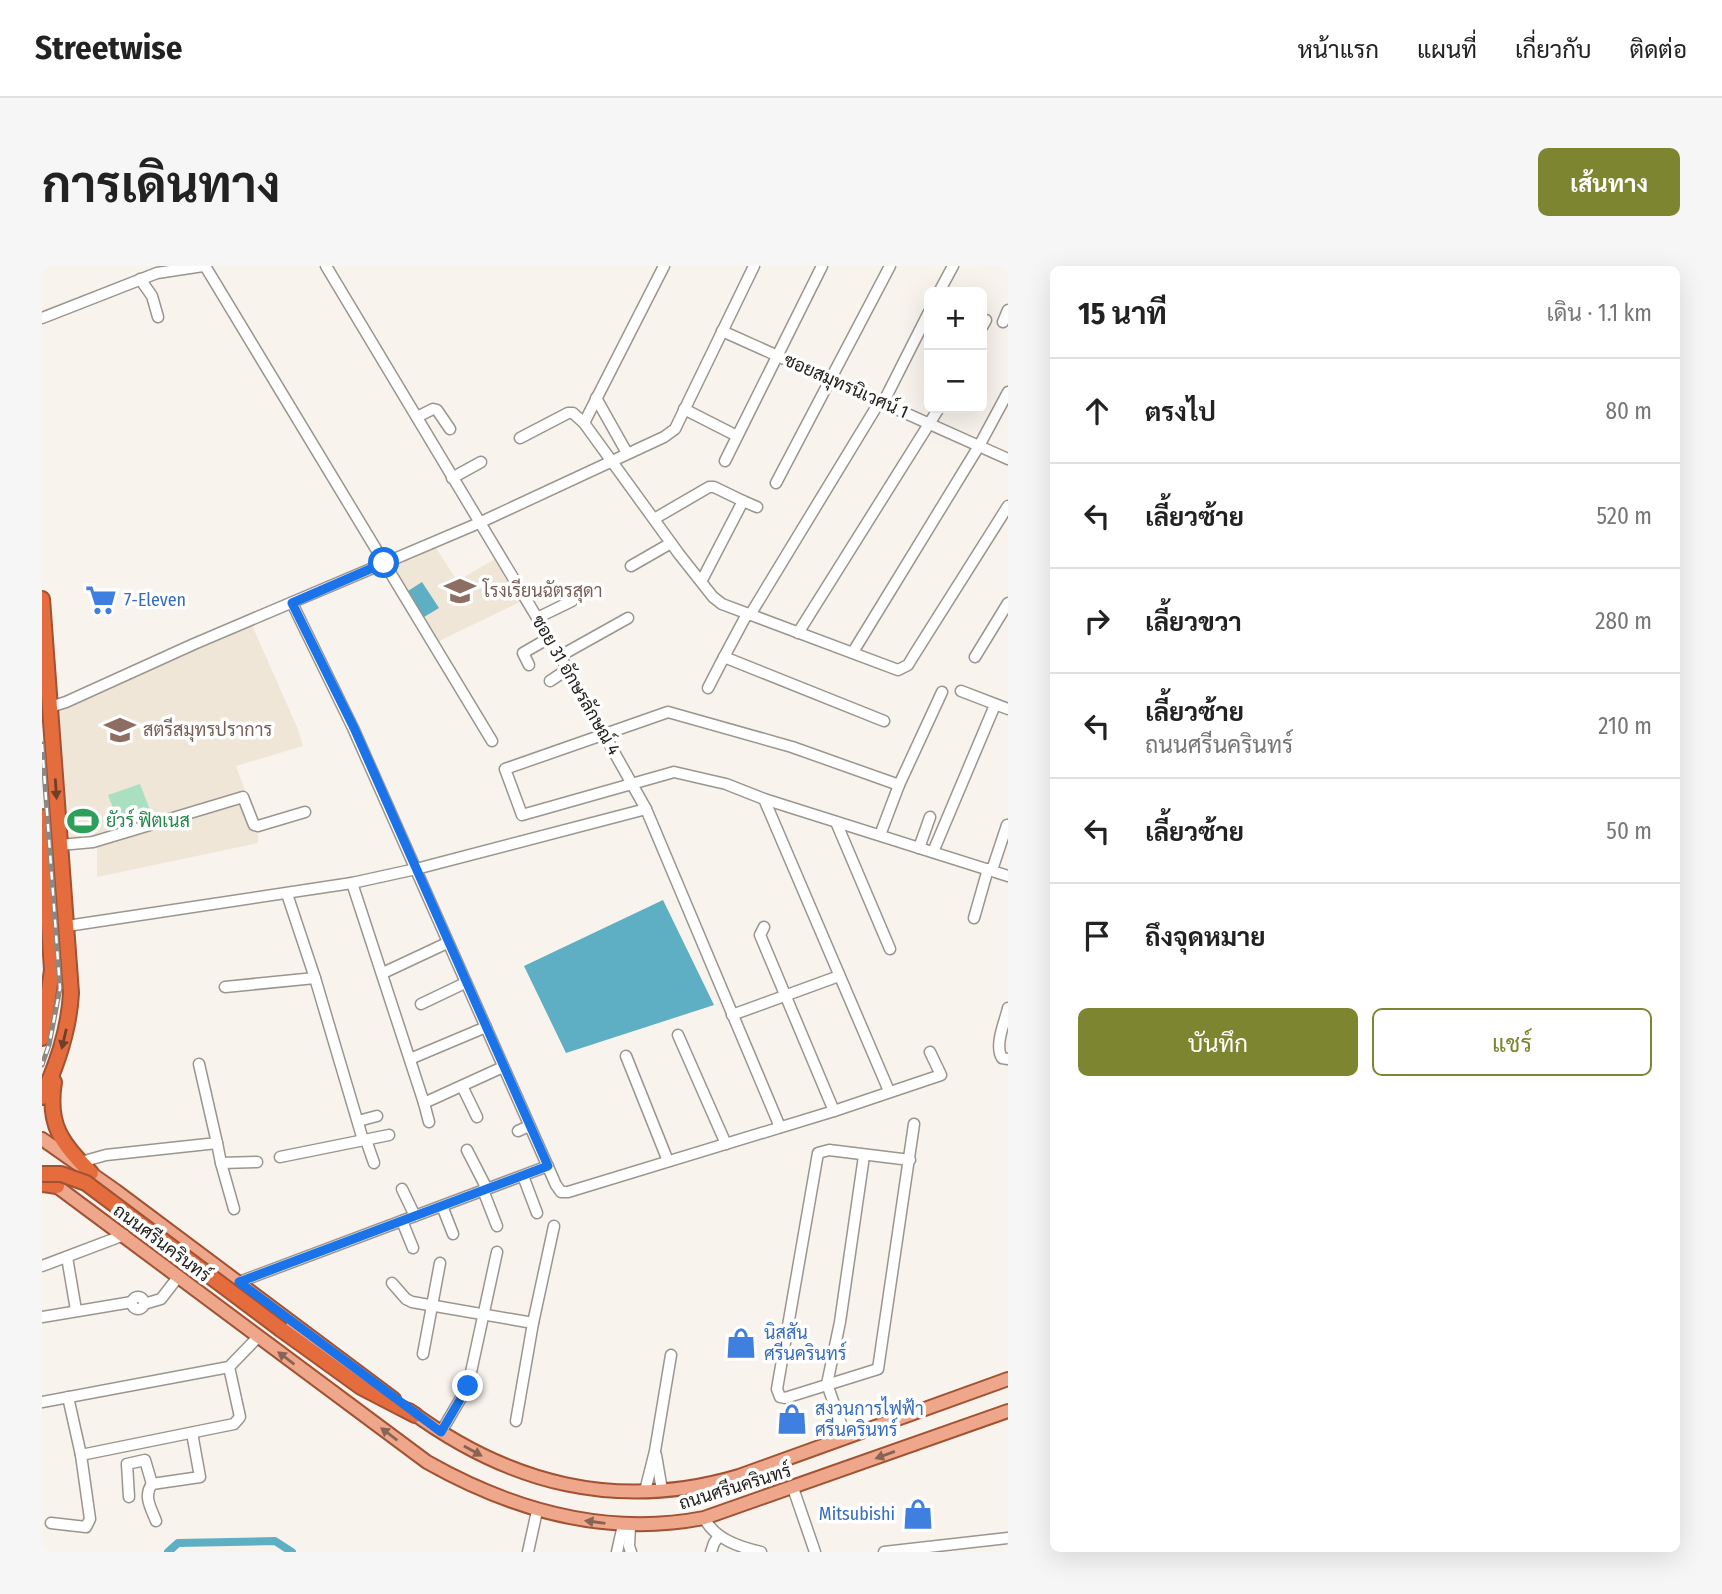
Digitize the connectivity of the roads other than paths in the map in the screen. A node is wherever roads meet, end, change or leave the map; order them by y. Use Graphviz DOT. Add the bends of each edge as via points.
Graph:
graph roads {
  1 [pos="204,266"];
  2 [pos="326,266"];
  3 [pos="664,266"];
  4 [pos="754,266"];
  5 [pos="822,266"];
  6 [pos="890,266"];
  7 [pos="953,266"];
  8 [pos="140,279"];
  9 [pos="942,287"];
  10 [pos="1008,310"];
  11 [pos="158,317"];
  12 [pos="42,318"];
  13 [pos="924,321"];
  14 [pos="1003,322"];
  15 [pos="722,331"];
  16 [pos="776,355"];
  17 [pos="830,379"];
  18 [pos="1008,392"];
  19 [pos="596,398"];
  20 [pos="881,402"];
  21 [pos="684,409"];
  22 [pos="936,413"];
  23 [pos="416,417"];
  24 [pos="584,423"];
  25 [pos="930,424"];
  26 [pos="450,429"];
  27 [pos="737,436"];
  28 [pos="520,438"];
  29 [pos="979,446"];
  30 [pos="627,453"];
  31 [pos="1008,459"];
  32 [pos="611,461"];
  33 [pos="725,461"];
  34 [pos="481,462"];
  35 [pos="453,478"];
  36 [pos="776,483"];
  37 [pos="743,501"];
  38 [pos="1008,506"];
  39 [pos="757,507"];
  40 [pos="654,519"];
  41 [pos="479,523"];
  42 [pos="671,543"];
  43 [pos="384,563"];
  44 [pos="631,566"];
  45 [pos="702,580"];
  46 [pos="42,599"];
  47 [pos="572,601"];
  48 [pos="292,603"];
  49 [pos="1008,603"];
  50 [pos="748,614"];
  51 [pos="537,618"];
  52 [pos="628,618"];
  53 [pos="798,633"];
  54 [pos="550,638"];
  55 [pos="853,652"];
  56 [pos="560,656"];
  57 [pos="724,657"];
  58 [pos="975,657"];
  59 [pos="529,665"];
  60 [pos="568,669"];
  61 [pos="550,681"];
  62 [pos="708,688"];
  63 [pos="961,691"];
  64 [pos="942,692"];
  65 [pos="995,705"];
  66 [pos="50,707"];
  67 [pos="1008,709"];
  68 [pos="884,721"];
  69 [pos="605,733"];
  70 [pos="492,741"];
  71 [pos="631,782"];
  72 [pos="899,785"];
  73 [pos="764,799"];
  74 [pos="646,809"];
  75 [pos="305,812"];
  76 [pos="42,817"];
  77 [pos="930,817"];
  78 [pos="836,822"];
  79 [pos="1007,825"];
  80 [pos="880,835"];
  81 [pos="60,845"];
  82 [pos="919,848"];
  83 [pos="933,852"];
  84 [pos="416,869"];
  85 [pos="990,870"];
  86 [pos="1008,876"];
  87 [pos="352,883"];
  88 [pos="287,894"];
  89 [pos="46,915"];
  90 [pos="974,918"];
  91 [pos="67,926"];
  92 [pos="764,927"];
  93 [pos="447,943"];
  94 [pos="890,949"];
  95 [pos="383,973"];
  96 [pos="839,976"];
  97 [pos="316,978"];
  98 [pos="465,983"];
  99 [pos="225,987"];
  100 [pos="786,994"];
  101 [pos="421,1004"];
  102 [pos="1008,1008"];
  103 [pos="45,1015"];
  104 [pos="732,1015"];
  105 [pos="486,1027"];
  106 [pos="678,1035"];
  107 [pos="42,1038"];
  108 [pos="930,1052"];
  109 [pos="626,1056"];
  110 [pos="410,1059"];
  111 [pos="1008,1059"];
  112 [pos="199,1064"];
  113 [pos="503,1067"];
  114 [pos="49,1069"];
  115 [pos="462,1086"];
  116 [pos="889,1091"];
  117 [pos="42,1097"];
  118 [pos="424,1103"];
  119 [pos="834,1111"];
  120 [pos="377,1116"];
  121 [pos="477,1117"];
  122 [pos="358,1121"];
  123 [pos="429,1122"];
  124 [pos="914,1124"];
  125 [pos="529,1126"];
  126 [pos="780,1128"];
  127 [pos="517,1131"];
  128 [pos="389,1135"];
  129 [pos="42,1139"];
  130 [pos="365,1140"];
  131 [pos="217,1143"];
  132 [pos="726,1144"];
  133 [pos="467,1150"];
  134 [pos="864,1156"];
  135 [pos="280,1157"];
  136 [pos="910,1160"];
  137 [pos="668,1161"];
  138 [pos="257,1162"];
  139 [pos="222,1163"];
  140 [pos="373,1163"];
  141 [pos="548,1166"];
  142 [pos="86,1168"];
  143 [pos="42,1175"];
  144 [pos="523,1176"];
  145 [pos="49,1185"];
  146 [pos="402,1189"];
  147 [pos="485,1189"];
  148 [pos="121,1195"];
  149 [pos="442,1206"];
  150 [pos="234,1209"];
  151 [pos="537,1213"];
  152 [pos="99,1216"];
  153 [pos="415,1216"];
  154 [pos="402,1221"];
  155 [pos="497,1226"];
  156 [pos="554,1226"];
  157 [pos="453,1234"];
  158 [pos="124,1236"];
  159 [pos="413,1248"];
  160 [pos="497,1252"];
  161 [pos="67,1257"];
  162 [pos="440,1263"];
  163 [pos="42,1266"];
  164 [pos="178,1277"];
  165 [pos="239,1282"];
  166 [pos="392,1283"];
  167 [pos="432,1304"];
  168 [pos="76,1310"];
  169 [pos="484,1314"];
  170 [pos="42,1317"];
  171 [pos="534,1323"];
  172 [pos="258,1337"];
  173 [pos="424,1354"];
  174 [pos="671,1355"];
  175 [pos="229,1367"];
  176 [pos="1008,1379"];
  177 [pos="827,1384"];
  178 [pos="1008,1386"];
  179 [pos="68,1397"];
  180 [pos="42,1402"];
  181 [pos="940,1404"];
  182 [pos="1008,1411"];
  183 [pos="415,1415"];
  184 [pos="1008,1416"];
  185 [pos="516,1421"];
  186 [pos="441,1432"];
  187 [pos="949,1432"];
  188 [pos="192,1433"];
  189 [pos="846,1438"];
  190 [pos="655,1451"];
  191 [pos="81,1455"];
  192 [pos="152,1484"];
  193 [pos="793,1488"];
  194 [pos="662,1490"];
  195 [pos="645,1491"];
  196 [pos="129,1497"];
  197 [pos="537,1511"];
  198 [pos="704,1518"];
  199 [pos="156,1521"];
  200 [pos="51,1523"];
  201 [pos="626,1525"];
  202 [pos="719,1536"];
  203 [pos="1008,1538"];
  204 [pos="939,1548"];
  205 [pos="741,1549"];
  206 [pos="528,1552"];
  207 [pos="617,1552"];
  208 [pos="631,1552"];
  209 [pos="711,1552"];
  210 [pos="756,1552"];
  211 [pos="815,1552"];
  212 [pos="884,1552"];
  1 -- 8 [label="street"];
  1 -- 43 [label="street"];
  2 -- 23 [label="street, ซอย 31 อักษรลักษณ์ 4"];
  3 -- 19 [label="street"];
  4 -- 15 [label="street"];
  5 -- 16 [label="street"];
  6 -- 17 [label="street"];
  7 -- 9 [label="street"];
  8 -- 11 [label="street" via="152,296"];
  8 -- 12 [label="street"];
  10 -- 14 [label="street"];
  13 -- 20 [label="street"];
  15 -- 16 [label="street, ซอยสมุทรนิเวศน์ 1"];
  15 -- 21 [label="street"];
  16 -- 17 [label="street, ซอยสมุทรนิเวศน์ 1"];
  16 -- 27 [label="street"];
  17 -- 20 [label="street, ซอยสมุทรนิเวศน์ 1"];
  17 -- 36 [label="street"];
  18 -- 29 [label="street"];
  19 -- 24 [label="street"];
  19 -- 30 [label="street"];
  20 -- 25 [label="street, ซอยสมุทรนิเวศน์ 1"];
  20 -- 50 [label="street"];
  21 -- 27 [label="street"];
  21 -- 30 [label="street" via="675,429"];
  22 -- 25 [label="street"];
  23 -- 26 [label="street" via="437,410"];
  23 -- 35 [label="street, ซอย 31 อักษรลักษณ์ 4"];
  24 -- 28 [label="street" via="568,413"];
  24 -- 32 [label="street"];
  25 -- 29 [label="street, ซอยสมุทรนิเวศน์ 1"];
  25 -- 53 [label="street"];
  27 -- 33 [label="street"];
  29 -- 31 [label="street, ซอยสมุทรนิเวศน์ 1"];
  29 -- 55 [label="street"];
  30 -- 32 [label="street"];
  32 -- 40 [label="street"];
  32 -- 41 [label="street"];
  34 -- 35 [label="street"];
  35 -- 41 [label="street, ซอย 31 อักษรลักษณ์ 4"];
  37 -- 39 [label="street"];
  37 -- 40 [label="street" via="709,487"];
  37 -- 45 [label="street"];
  38 -- 55 [label="street" via="908,665 898,670"];
  40 -- 42 [label="street"];
  41 -- 43 [label="street"];
  41 -- 51 [label="street, ซอย 31 อักษรลักษณ์ 4"];
  42 -- 44 [label="street"];
  42 -- 45 [label="street"];
  43 -- 48 [label="street"];
  43 -- 70 [label="street"];
  45 -- 50 [label="street" via="722,604"];
  46 -- 66 [label="highway"];
  47 -- 51 [label="street"];
  48 -- 66 [label="street"];
  48 -- 84 [label="street"];
  49 -- 58 [label="street"];
  50 -- 53 [label="street"];
  50 -- 57 [label="street"];
  51 -- 54 [label="street, ซอย 31 อักษรลักษณ์ 4"];
  52 -- 56 [label="street"];
  53 -- 55 [label="street"];
  54 -- 56 [label="street, ซอย 31 อักษรลักษณ์ 4"];
  54 -- 59 [label="street" via="523,653"];
  56 -- 60 [label="street, ซอย 31 อักษรลักษณ์ 4"];
  57 -- 62 [label="street"];
  57 -- 68 [label="street"];
  60 -- 61 [label="street"];
  60 -- 69 [label="street, ซอย 31 อักษรลักษณ์ 4"];
  63 -- 65 [label="street"];
  64 -- 72 [label="street"];
  65 -- 67 [label="street"];
  65 -- 83 [label="street"];
  66 -- 81 [label="highway, one-way"];
  69 -- 71 [label="street, ซอย 31 อักษรลักษณ์ 4"];
  69 -- 71 [label="street" via="505,767 521,814"];
  69 -- 72 [label="street" via="670,712 792,747"];
  71 -- 73 [label="street" via="674,772"];
  71 -- 74 [label="street, ซอย 31 อักษรลักษณ์ 4"];
  72 -- 80 [label="street"];
  73 -- 78 [label="street"];
  73 -- 96 [label="street"];
  74 -- 84 [label="street"];
  74 -- 104 [label="street, ซอย 31 อักษรลักษณ์ 4"];
  75 -- 81 [label="street" via="258,826 243,797 93,842"];
  76 -- 89 [label="highway"];
  77 -- 82 [label="street"];
  78 -- 80 [label="street"];
  78 -- 94 [label="street"];
  79 -- 85 [label="street"];
  80 -- 82 [label="street"];
  81 -- 91 [label="highway"];
  82 -- 83 [label="street"];
  83 -- 85 [label="street"];
  84 -- 87 [label="street"];
  84 -- 93 [label="street"];
  85 -- 86 [label="street"];
  85 -- 90 [label="street"];
  87 -- 88 [label="street"];
  87 -- 95 [label="street"];
  88 -- 91 [label="street"];
  88 -- 97 [label="street"];
  89 -- 103 [label="highway" via="52,970"];
  91 -- 114 [label="highway, one-way" via="70,1010"];
  92 -- 100 [label="street" via="760,935"];
  93 -- 95 [label="street"];
  93 -- 98 [label="street"];
  95 -- 110 [label="street"];
  96 -- 100 [label="street"];
  96 -- 116 [label="street"];
  97 -- 99 [label="street"];
  97 -- 122 [label="street"];
  98 -- 101 [label="street"];
  98 -- 105 [label="street"];
  100 -- 104 [label="street"];
  100 -- 119 [label="street"];
  102 -- 111 [label="street" via="999,1046 1002,1059"];
  103 -- 107 [label="highway"];
  104 -- 126 [label="street, ซอย 31 อักษรลักษณ์ 4"];
  105 -- 110 [label="street"];
  105 -- 113 [label="street"];
  106 -- 132 [label="street"];
  108 -- 116 [label="street" via="941,1075"];
  109 -- 137 [label="street"];
  110 -- 118 [label="street"];
  112 -- 131 [label="street"];
  113 -- 115 [label="street"];
  113 -- 125 [label="street"];
  114 -- 117 [label="highway"];
  114 -- 142 [label="highway" via="55,1125 69,1151"];
  115 -- 118 [label="street"];
  115 -- 121 [label="street"];
  116 -- 119 [label="street"];
  118 -- 123 [label="street"];
  119 -- 126 [label="street"];
  120 -- 122 [label="street"];
  122 -- 130 [label="street"];
  124 -- 136 [label="street"];
  125 -- 127 [label="street"];
  125 -- 141 [label="street"];
  126 -- 132 [label="street"];
  128 -- 130 [label="street"];
  129 -- 142 [label="main road, ถนนศรีนครินทร์"];
  130 -- 135 [label="street"];
  130 -- 140 [label="street"];
  131 -- 139 [label="street"];
  131 -- 142 [label="street" via="106,1155"];
  132 -- 137 [label="street"];
  133 -- 147 [label="street"];
  134 -- 136 [label="street"];
  134 -- 177 [label="street"];
  134 -- 177 [label="street" via="829,1150 818,1153 778,1394 785,1398"];
  136 -- 177 [label="street" via="880,1364 873,1372"];
  137 -- 141 [label="street" via="568,1192 561,1192"];
  138 -- 139 [label="street"];
  139 -- 150 [label="street"];
  141 -- 144 [label="street"];
  142 -- 148 [label="main road, ถนนศรีนครินทร์"];
  143 -- 145 [label="main road, ถนนศรีนครินทร์"];
  143 -- 183 [label="highway, bridge" via="61,1174 86,1183 361,1387"];
  144 -- 147 [label="street"];
  144 -- 151 [label="street"];
  145 -- 152 [label="main road, ถนนศรีนครินทร์"];
  146 -- 153 [label="street"];
  147 -- 149 [label="street"];
  147 -- 155 [label="street"];
  148 -- 152 [label="main road" via="101,1198 96,1207"];
  148 -- 165 [label="main road, ถนนศรีนครินทร์"];
  149 -- 153 [label="street"];
  149 -- 157 [label="street"];
  152 -- 158 [label="main road, ถนนศรีนครินทร์"];
  153 -- 154 [label="street"];
  154 -- 159 [label="street"];
  154 -- 165 [label="street"];
  156 -- 171 [label="street"];
  158 -- 161 [label="street"];
  158 -- 164 [label="main road, ถนนศรีนครินทร์"];
  160 -- 169 [label="street"];
  161 -- 163 [label="street"];
  161 -- 168 [label="street"];
  162 -- 167 [label="street"];
  164 -- 168 [label="street" via="161,1299 140,1309 132,1301"];
  164 -- 172 [label="main road, ถนนศรีนครินทร์"];
  165 -- 183 [label="main road, ถนนศรีนครินทร์"];
  166 -- 167 [label="street" via="406,1299"];
  167 -- 169 [label="street"];
  167 -- 173 [label="street"];
  168 -- 170 [label="street"];
  169 -- 171 [label="street"];
  169 -- 186 [label="street" via="468,1386"];
  171 -- 185 [label="street"];
  172 -- 175 [label="street"];
  197 -- 172 [label="main road, ถนนศรีนครินทร์, one-way" via="457,1480 427,1462"];
  174 -- 190 [label="street"];
  175 -- 179 [label="street"];
  175 -- 188 [label="street" via="239,1420"];
  176 -- 181 [label="main road, ถนนศรีนครินทร์"];
  177 -- 189 [label="street"];
  178 -- 181 [label="main road, ถนนศรีนครินทร์"];
  179 -- 180 [label="street"];
  179 -- 191 [label="street"];
  181 -- 189 [label="main road, ถนนศรีนครินทร์"];
  182 -- 187 [label="main road, ถนนศรีนครินทร์"];
  183 -- 186 [label="main road, ถนนศรีนครินทร์"];
  184 -- 187 [label="main road, ถนนศรีนครินทร์"];
  186 -- 195 [label="main road, ถนนศรีนครินทร์, one-way" via="490,1461 542,1479 580,1488"];
  187 -- 193 [label="main road, ถนนศรีนครินทร์, one-way"];
  188 -- 191 [label="street"];
  188 -- 192 [label="street" via="200,1477"];
  189 -- 194 [label="main road, ถนนศรีนครินทร์" via="720,1481"];
  190 -- 194 [label="street"];
  190 -- 195 [label="street"];
  191 -- 200 [label="street" via="89,1524"];
  192 -- 196 [label="street" via="145,1460 127,1464"];
  192 -- 199 [label="street" via="147,1497"];
  193 -- 198 [label="main road, ถนนศรีนครินทร์"];
  193 -- 211 [label="street"];
  194 -- 195 [label="main road, ถนนศรีนครินทร์"];
  201 -- 197 [label="main road, ถนนศรีนครินทร์, one-way"];
  197 -- 206 [label="street"];
  198 -- 201 [label="main road, ถนนศรีนครินทร์"];
  198 -- 202 [label="street"];
  201 -- 207 [label="street"];
  201 -- 208 [label="street"];
  202 -- 205 [label="street"];
  202 -- 209 [label="street"];
  203 -- 204 [label="street"];
  204 -- 212 [label="street"];
  205 -- 210 [label="street"];
}
